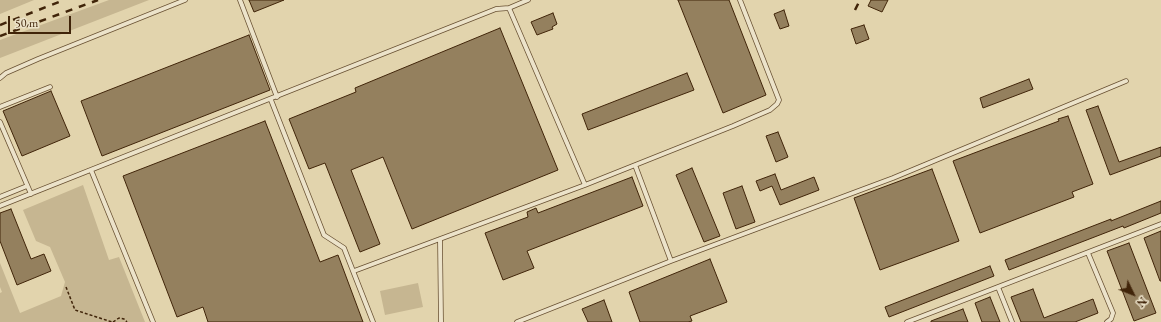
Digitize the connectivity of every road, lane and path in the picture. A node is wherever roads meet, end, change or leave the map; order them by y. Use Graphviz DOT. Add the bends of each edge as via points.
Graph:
graph roads {
  1 [pos="185,0"];
  2 [pos="240,0"];
  3 [pos="528,0"];
  4 [pos="740,0"];
  5 [pos="509,8"];
  6 [pos="0,78"];
  7 [pos="1126,82"];
  8 [pos="50,87"];
  9 [pos="277,97"];
  10 [pos="270,100"];
  11 [pos="0,106"];
  12 [pos="0,124"];
  13 [pos="635,165"];
  14 [pos="91,170"];
  15 [pos="585,185"];
  16 [pos="27,186"];
  17 [pos="30,194"];
  18 [pos="0,197"];
  19 [pos="0,206"];
  20 [pos="1161,224"];
  21 [pos="440,239"];
  22 [pos="1088,253"];
  23 [pos="671,261"];
  24 [pos="354,271"];
  25 [pos="66,287"];
  26 [pos="998,287"];
  27 [pos="113,322"];
  28 [pos="127,322"];
  29 [pos="153,322"];
  30 [pos="373,322"];
  31 [pos="441,322"];
  32 [pos="517,322"];
  33 [pos="907,322"];
  34 [pos="1012,322"];
  35 [pos="1107,322"];
  1 -- 6 [label="lane" via="38,59"];
  2 -- 9 [label="lane"];
  3 -- 5 [label="lane"];
  4 -- 13 [label="lane" via="779,100 777,104 770,110 745,121"];
  5 -- 9 [label="lane" via="496,9"];
  5 -- 15 [label="lane"];
  7 -- 23 [label="lane" via="893,178"];
  8 -- 11 [label="lane"];
  9 -- 10 [label="lane"];
  10 -- 14 [label="lane"];
  10 -- 24 [label="lane" via="324,235 344,248"];
  12 -- 16 [label="lane"];
  13 -- 15 [label="lane"];
  13 -- 23 [label="lane"];
  14 -- 17 [label="lane"];
  14 -- 29 [label="lane"];
  15 -- 21 [label="lane"];
  16 -- 17 [label="lane"];
  16 -- 18 [label="lane"];
  17 -- 19 [label="lane"];
  20 -- 22 [label="lane"];
  21 -- 24 [label="lane"];
  21 -- 31 [label="lane"];
  22 -- 26 [label="lane"];
  22 -- 35 [label="lane" via="1113,313"];
  23 -- 32 [label="lane"];
  24 -- 30 [label="lane"];
  25 -- 27 [label="path" via="75,310"];
  26 -- 33 [label="lane"];
  26 -- 34 [label="lane"];
  27 -- 28 [label="path" via="121,318"];
}
